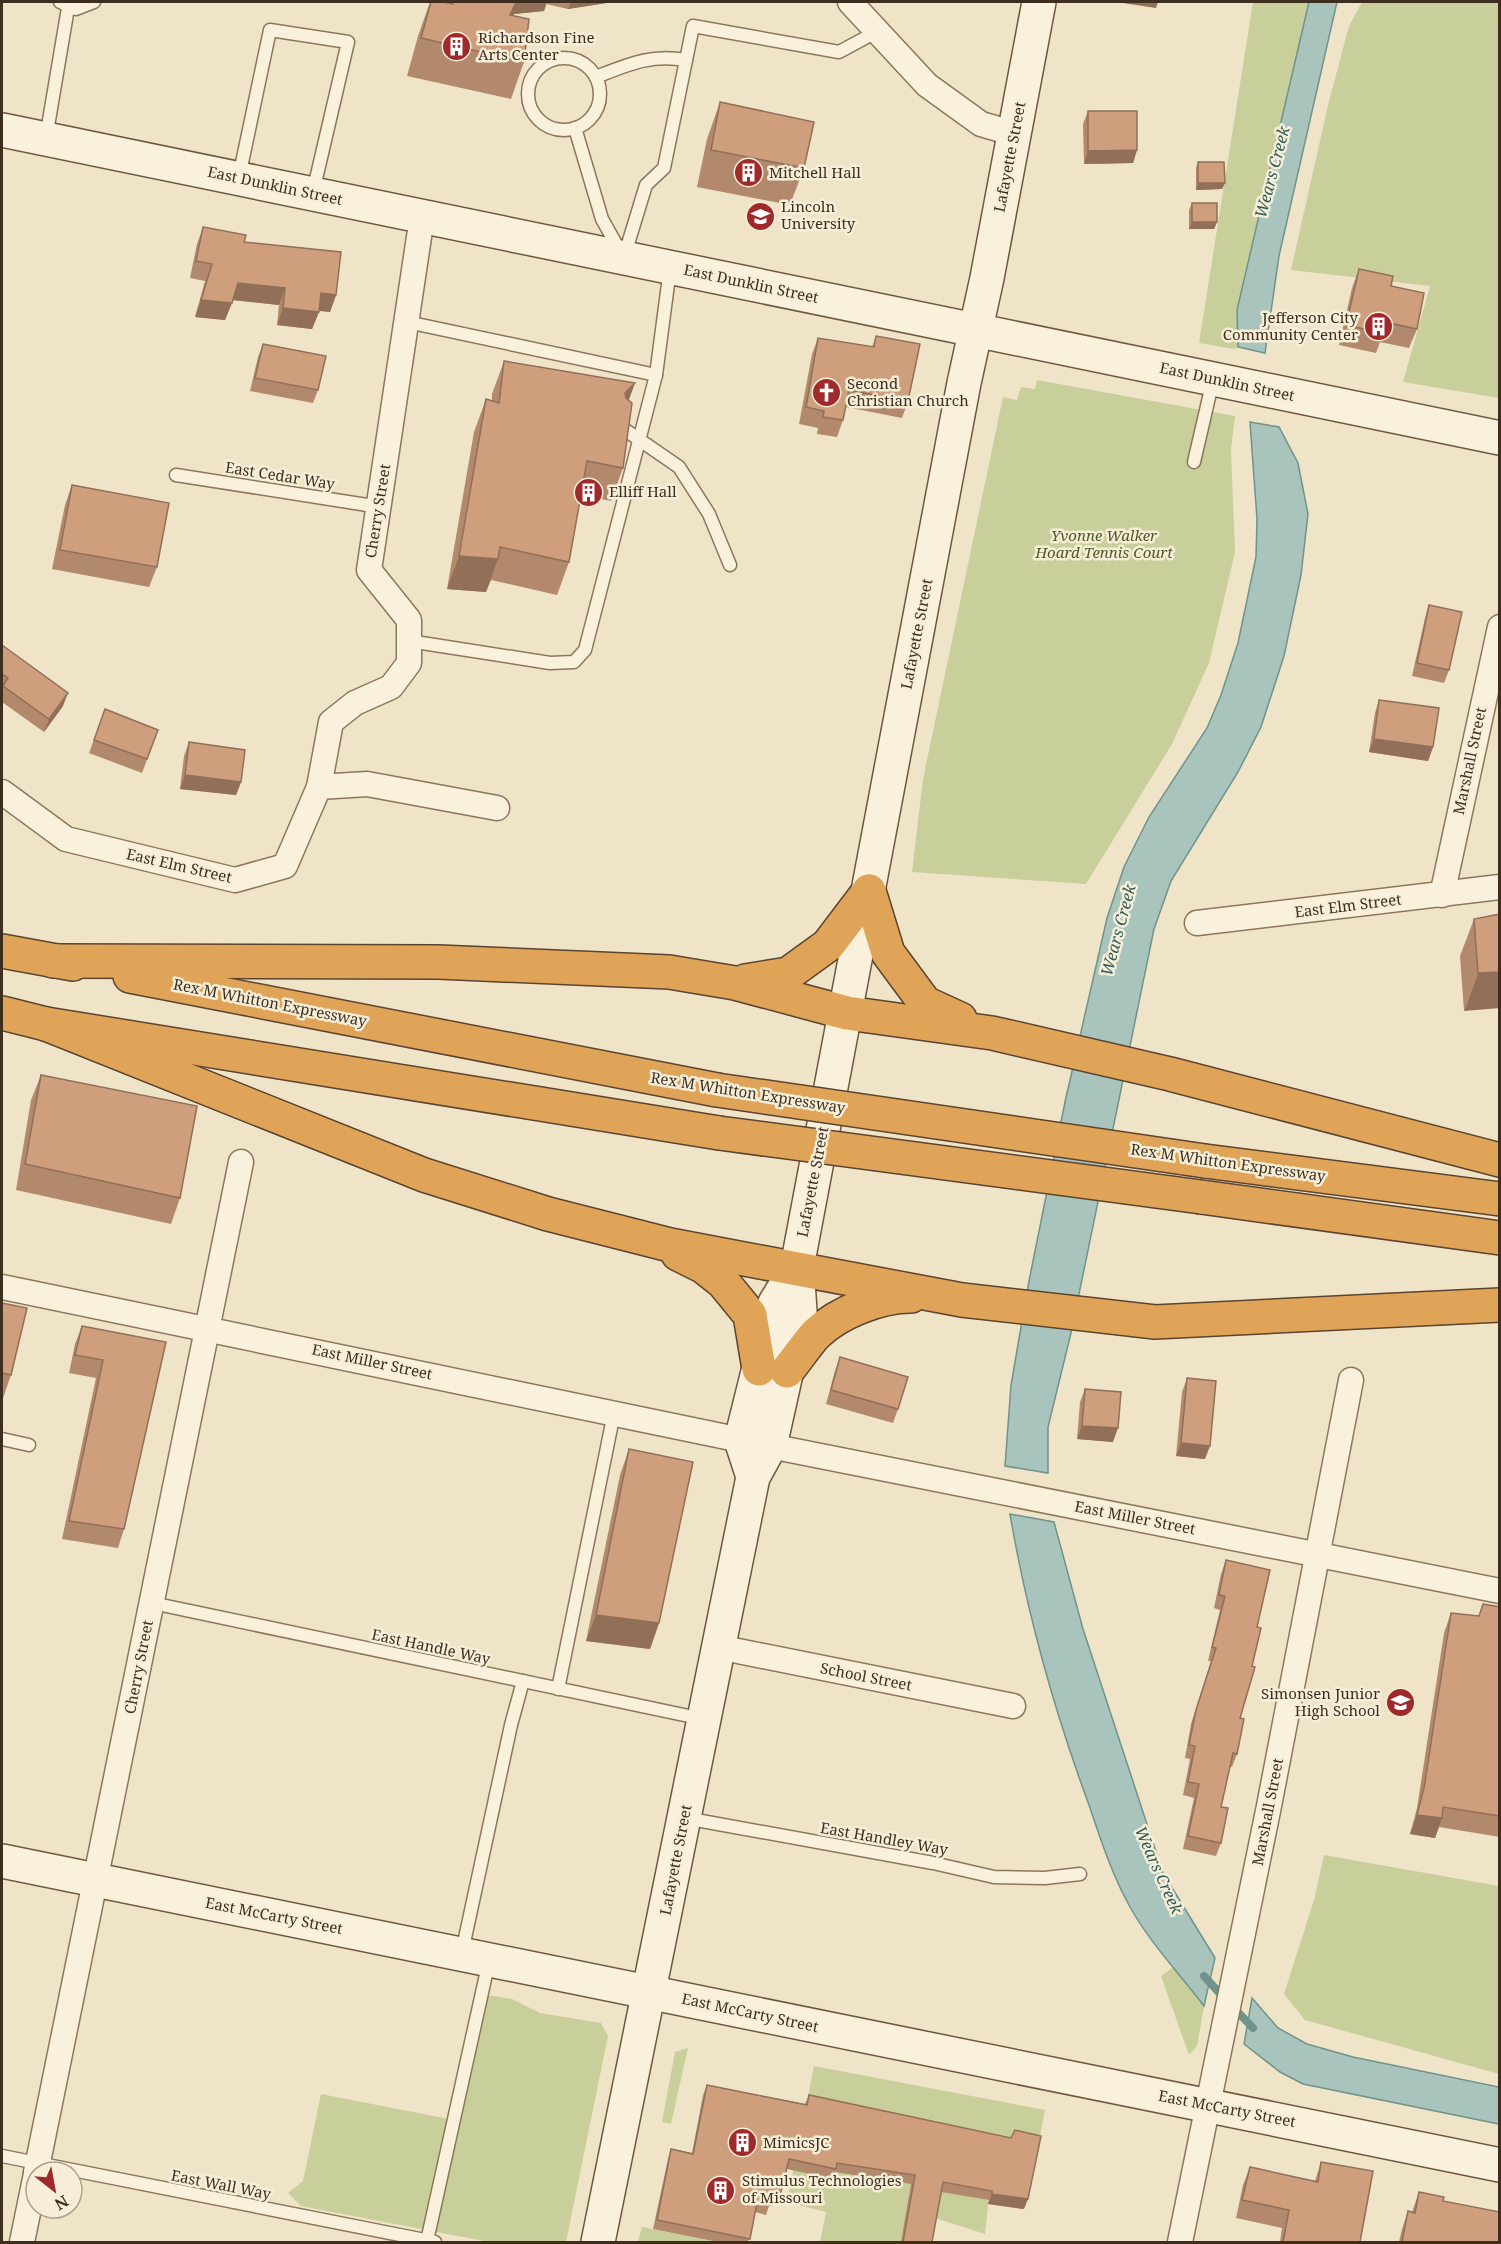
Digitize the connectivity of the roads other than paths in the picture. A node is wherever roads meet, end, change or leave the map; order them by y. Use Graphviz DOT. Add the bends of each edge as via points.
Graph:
graph roads {
  1 [pos="94,2"];
  2 [pos="850,2"];
  3 [pos="1039,2"];
  4 [pos="64,4"];
  5 [pos="878,31"];
  6 [pos="686,60"];
  7 [pos="596,77"];
  8 [pos="576,128"];
  9 [pos="2,130"];
  10 [pos="1015,134"];
  11 [pos="46,139"];
  12 [pos="239,179"];
  13 [pos="312,194"];
  14 [pos="422,217"];
  15 [pos="624,258"];
  16 [pos="670,267"];
  17 [pos="407,322"];
  18 [pos="977,330"];
  19 [pos="656,375"];
  20 [pos="1213,379"];
  21 [pos="621,427"];
  22 [pos="1500,438"];
  23 [pos="640,440"];
  24 [pos="1194,462"];
  25 [pos="176,475"];
  26 [pos="380,507"];
  27 [pos="730,565"];
  28 [pos="1500,627"];
  29 [pos="409,641"];
  30 [pos="319,787"];
  31 [pos="2,792"];
  32 [pos="496,808"];
  33 [pos="1500,887"];
  34 [pos="869,891"];
  35 [pos="1442,895"];
  36 [pos="1197,923"];
  37 [pos="2,951"];
  38 [pos="53,961"];
  39 [pos="735,983"];
  40 [pos="2,1013"];
  41 [pos="847,1013"];
  42 [pos="46,1024"];
  43 [pos="992,1034"];
  44 [pos="1500,1160"];
  45 [pos="241,1162"];
  46 [pos="1500,1199"];
  47 [pos="1500,1238"];
  48 [pos="652,1241"];
  49 [pos="797,1267"];
  50 [pos="2,1287"];
  51 [pos="952,1299"];
  52 [pos="1500,1305"];
  53 [pos="207,1328"];
  54 [pos="773,1370"];
  55 [pos="1351,1380"];
  56 [pos="614,1413"];
  57 [pos="2,1439"];
  58 [pos="756,1443"];
  59 [pos="29,1445"];
  60 [pos="1317,1555"];
  61 [pos="1500,1591"];
  62 [pos="152,1603"];
  63 [pos="718,1647"];
  64 [pos="523,1681"];
  65 [pos="558,1689"];
  66 [pos="1013,1706"];
  67 [pos="704,1720"];
  68 [pos="684,1818"];
  69 [pos="2,1861"];
  70 [pos="1080,1874"];
  71 [pos="96,1880"];
  72 [pos="476,1957"];
  73 [pos="649,1992"];
  74 [pos="1207,2105"];
  75 [pos="2,2156"];
  76 [pos="39,2160"];
  77 [pos="24,2165"];
  78 [pos="1500,2165"];
  79 [pos="84,2179"];
  80 [pos="27,2220"];
  81 [pos="22,2242"];
  82 [pos="431,2242"];
  83 [pos="598,2242"];
  84 [pos="1180,2242"];
  1 -- 4 [label="lane" via="83,8"];
  2 -- 5 [label="street"];
  3 -- 10 [label="main road, Lafayette Street"];
  4 -- 11 [label="lane"];
  5 -- 6 [label="lane" via="839,52 693,26"];
  5 -- 10 [label="street" via="927,85 981,124"];
  6 -- 7 [label="lane" via="663,56"];
  6 -- 15 [label="lane" via="664,168 646,185"];
  7 -- 8 [label="lane" via="600,101 595,112"];
  7 -- 8 [label="lane" via="578,60 566,58 542,65 534,75 529,96 536,116 554,128"];
  8 -- 15 [label="lane" via="602,219"];
  9 -- 11 [label="main road, East Dunklin Street"];
  10 -- 18 [label="main road, Lafayette Street"];
  11 -- 12 [label="main road, East Dunklin Street"];
  12 -- 13 [label="main road, East Dunklin Street"];
  12 -- 13 [label="lane" via="270,30 348,42"];
  13 -- 14 [label="main road, East Dunklin Street"];
  14 -- 15 [label="main road, East Dunklin Street"];
  14 -- 17 [label="street, Cherry Street"];
  15 -- 16 [label="main road, East Dunklin Street"];
  16 -- 18 [label="main road, East Dunklin Street"];
  16 -- 19 [label="lane"];
  17 -- 19 [label="lane"];
  17 -- 26 [label="street, Cherry Street"];
  18 -- 20 [label="main road, East Dunklin Street"];
  18 -- 34 [label="main road, Lafayette Street"];
  19 -- 23 [label="lane"];
  20 -- 22 [label="main road, East Dunklin Street"];
  20 -- 24 [label="lane"];
  21 -- 23 [label="lane"];
  23 -- 27 [label="lane" via="679,467 709,514"];
  23 -- 29 [label="lane" via="585,650 574,662 550,663"];
  25 -- 26 [label="lane, East Cedar Way"];
  26 -- 29 [label="street, Cherry Street" via="369,570 409,620"];
  28 -- 35 [label="street, Marshall Street"];
  29 -- 30 [label="street, Cherry Street" via="410,663 391,687 355,703 331,722"];
  30 -- 31 [label="street, East Elm Street" via="285,866 235,880 66,840"];
  30 -- 32 [label="street" via="367,784"];
  33 -- 35 [label="street, East Elm Street"];
  34 -- 39 [label="highway" via="828,945 788,974"];
  34 -- 41 [label="main road, Lafayette Street"];
  34 -- 43 [label="highway" via="888,953 925,1003"];
  35 -- 36 [label="street, East Elm Street"];
  37 -- 38 [label="highway, Rex M Whitton Expressway"];
  38 -- 39 [label="highway" via="438,962 669,972"];
  38 -- 46 [label="highway, Rex M Whitton Expressway, bridge" via="717,1090 1205,1161"];
  39 -- 41 [label="highway"];
  40 -- 42 [label="highway"];
  41 -- 43 [label="highway"];
  41 -- 49 [label="main road, Lafayette Street"];
  42 -- 47 [label="highway, bridge" via="718,1132"];
  42 -- 48 [label="highway" via="424,1175"];
  43 -- 44 [label="highway" via="1170,1074"];
  45 -- 53 [label="street, Cherry Street"];
  48 -- 49 [label="highway"];
  48 -- 54 [label="highway" via="704,1267 723,1282 750,1315"];
  49 -- 51 [label="highway"];
  49 -- 54 [label="main road, Lafayette Street" via="800,1311"];
  50 -- 53 [label="street, East Miller Street"];
  51 -- 52 [label="highway" via="1155,1322"];
  51 -- 54 [label="highway" via="889,1296 854,1309"];
  53 -- 56 [label="street, East Miller Street"];
  53 -- 62 [label="street, Cherry Street"];
  54 -- 58 [label="main road, Lafayette Street"];
  55 -- 60 [label="street, Marshall Street"];
  56 -- 58 [label="street, East Miller Street"];
  56 -- 65 [label="lane"];
  57 -- 59 [label="lane"];
  58 -- 60 [label="street, East Miller Street"];
  58 -- 63 [label="main road, Lafayette Street" via="753,1477"];
  60 -- 61 [label="street, East Miller Street"];
  60 -- 74 [label="street, Marshall Street"];
  62 -- 64 [label="lane, East Handle Way"];
  62 -- 71 [label="street, Cherry Street"];
  63 -- 66 [label="street, School Street"];
  63 -- 67 [label="main road, Lafayette Street"];
  64 -- 65 [label="lane, East Handle Way"];
  64 -- 72 [label="lane" via="511,1725"];
  65 -- 67 [label="lane, East Handle Way"];
  67 -- 68 [label="main road, Lafayette Street"];
  68 -- 70 [label="lane, East Handley Way" via="994,1877"];
  68 -- 73 [label="main road, Lafayette Street"];
  69 -- 71 [label="main road, East McCarty Street"];
  71 -- 72 [label="main road, East McCarty Street"];
  71 -- 76 [label="street, Cherry Street"];
  72 -- 73 [label="main road, East McCarty Street"];
  72 -- 82 [label="lane"];
  73 -- 74 [label="main road, East McCarty Street"];
  73 -- 83 [label="main road, Lafayette Street"];
  74 -- 78 [label="main road, East McCarty Street"];
  74 -- 84 [label="street, Marshall Street"];
  75 -- 77 [label="lane, East Wall Way"];
  79 -- 82 [label="lane, East Wall Way"];
  80 -- 81 [label="street, Cherry Street"];
}
